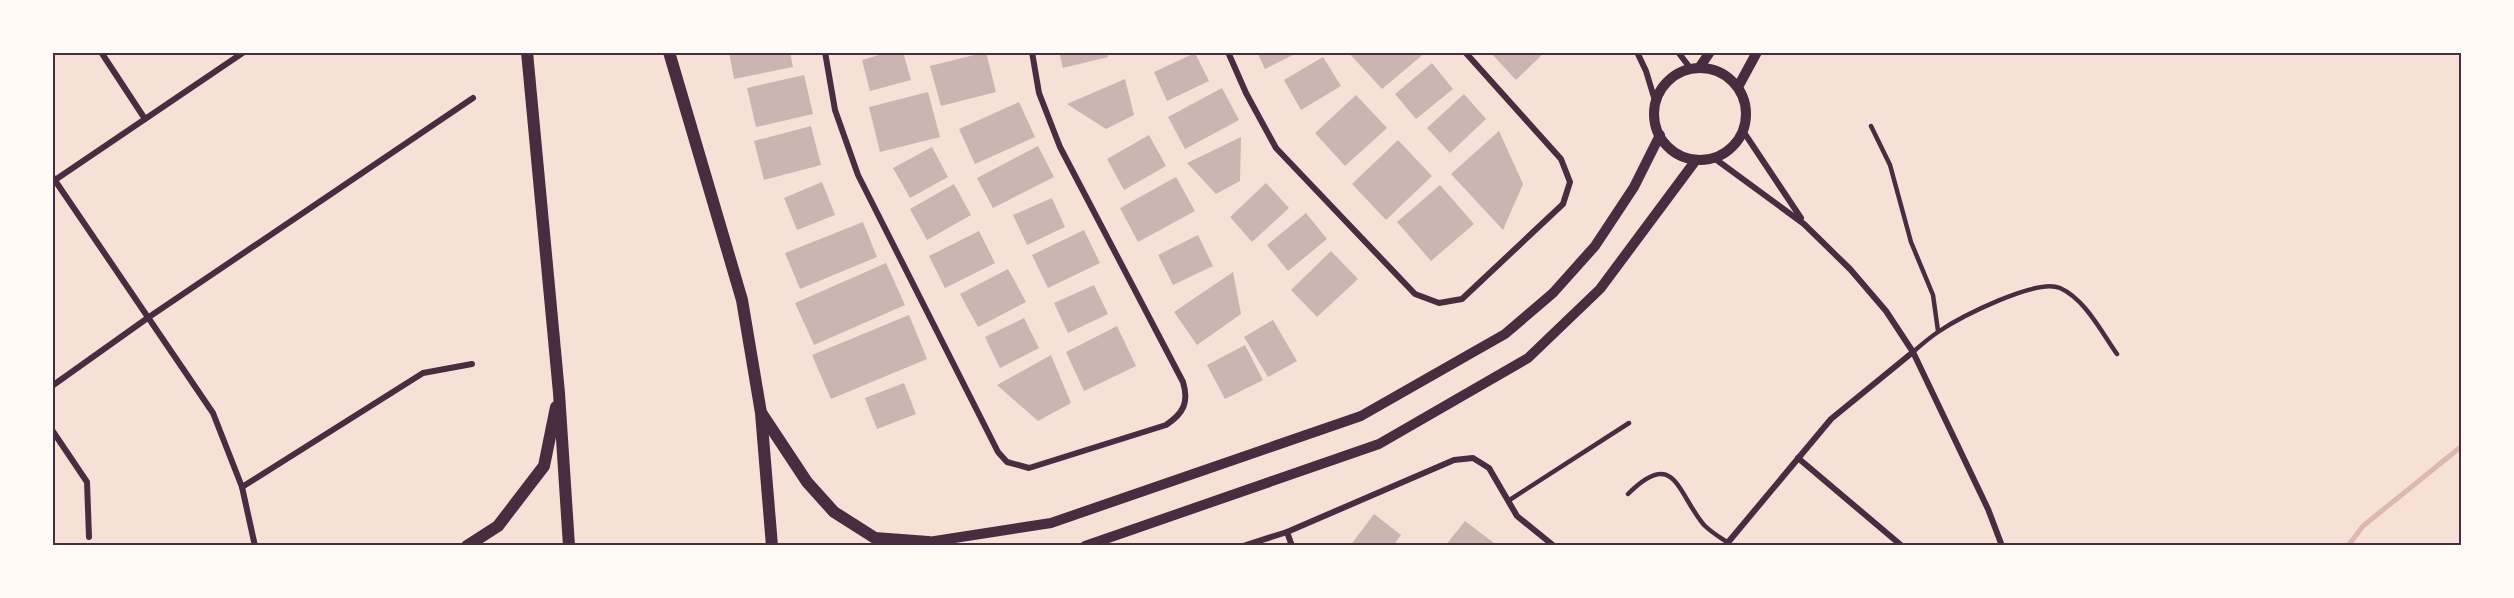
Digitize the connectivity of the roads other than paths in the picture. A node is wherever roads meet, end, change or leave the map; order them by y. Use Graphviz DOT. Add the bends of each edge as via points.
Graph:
graph roads {
  1 [pos="101,52"];
  2 [pos="244,52"];
  3 [pos="528,52"];
  4 [pos="669,52"];
  5 [pos="825,52"];
  6 [pos="1032,52"];
  7 [pos="1228,52"];
  8 [pos="1465,52"];
  9 [pos="1636,52"];
  10 [pos="1678,52"];
  11 [pos="1710,52"];
  12 [pos="1757,52"];
  13 [pos="1695,68"];
  14 [pos="1738,87"];
  15 [pos="472,98"];
  16 [pos="1656,104"];
  17 [pos="145,119"];
  18 [pos="1872,126"];
  19 [pos="1743,131"];
  20 [pos="1660,135"];
  21 [pos="1714,158"];
  22 [pos="1696,160"];
  23 [pos="54,178"];
  24 [pos="1804,224"];
  25 [pos="149,317"];
  26 [pos="1938,332"];
  27 [pos="1913,352"];
  28 [pos="2117,354"];
  29 [pos="472,364"];
  30 [pos="52,386"];
  31 [pos="559,393"];
  32 [pos="761,413"];
  33 [pos="1629,423"];
  34 [pos="52,430"];
  35 [pos="1798,458"];
  36 [pos="242,487"];
  37 [pos="1628,494"];
  38 [pos="1508,501"];
  39 [pos="1287,532"];
  40 [pos="89,537"];
  41 [pos="928,542"];
  42 [pos="1726,544"];
  43 [pos="255,546"];
  44 [pos="466,546"];
  45 [pos="569,546"];
  46 [pos="772,546"];
  47 [pos="901,546"];
  48 [pos="1085,546"];
  49 [pos="1243,546"];
  50 [pos="1292,546"];
  51 [pos="1554,546"];
  52 [pos="1902,546"];
  53 [pos="2002,546"];
  1 -- 17 [label="street"];
  2 -- 17 [label="street"];
  3 -- 31 [label="main road"];
  4 -- 32 [label="main road" via="742,300"];
  5 -- 6 [label="street" via="835,110 858,176 998,452 1007,462 1029,468 1166,425 1178,417 1187,395 1060,147 1039,93"];
  7 -- 8 [label="street" via="1276,148 1415,294 1439,303 1462,299 1563,204 1570,182 1561,159"];
  9 -- 16 [label="street"];
  10 -- 13 [label="street"];
  11 -- 13 [label="street"];
  12 -- 14 [label="street"];
  13 -- 14 [label="street" via="1714,70"];
  13 -- 16 [label="street" via="1668,81"];
  14 -- 19 [label="street" via="1745,101"];
  15 -- 25 [label="street"];
  16 -- 20 [label="street" via="1655,120"];
  17 -- 23 [label="street"];
  18 -- 26 [label="lane" via="1890,165 1911,242 1933,295"];
  19 -- 21 [label="street" via="1727,152"];
  19 -- 24 [label="street"];
  20 -- 22 [label="street" via="1675,152"];
  20 -- 41 [label="street" via="1634,187 1595,246 1552,293 1505,334 1361,417 1052,523"];
  21 -- 22 [label="street"];
  21 -- 24 [label="street"];
  22 -- 48 [label="street" via="1600,289 1528,358 1379,444"];
  23 -- 25 [label="street"];
  24 -- 27 [label="street" via="1886,311"];
  25 -- 30 [label="street"];
  25 -- 36 [label="street" via="213,413"];
  26 -- 27 [label="lane"];
  26 -- 28 [label="lane" via="2014,293 2059,287 2075,298"];
  27 -- 35 [label="street" via="1831,419"];
  27 -- 53 [label="street"];
  29 -- 36 [label="street" via="423,373"];
  31 -- 44 [label="main road" via="544,466 498,526"];
  31 -- 45 [label="main road"];
  32 -- 41 [label="main road" via="807,482 834,512 875,538"];
  32 -- 46 [label="main road"];
  33 -- 38 [label="lane"];
  34 -- 40 [label="street" via="87,482"];
  35 -- 42 [label="street"];
  35 -- 52 [label="street"];
  36 -- 43 [label="street"];
  37 -- 42 [label="lane" via="1654,473 1664,474 1683,489 1705,526"];
  38 -- 39 [label="street" via="1489,468 1473,458 1454,460"];
  38 -- 51 [label="street" via="1517,516"];
  39 -- 49 [label="street"];
  39 -- 50 [label="street"];
  41 -- 47 [label="street"];
}
